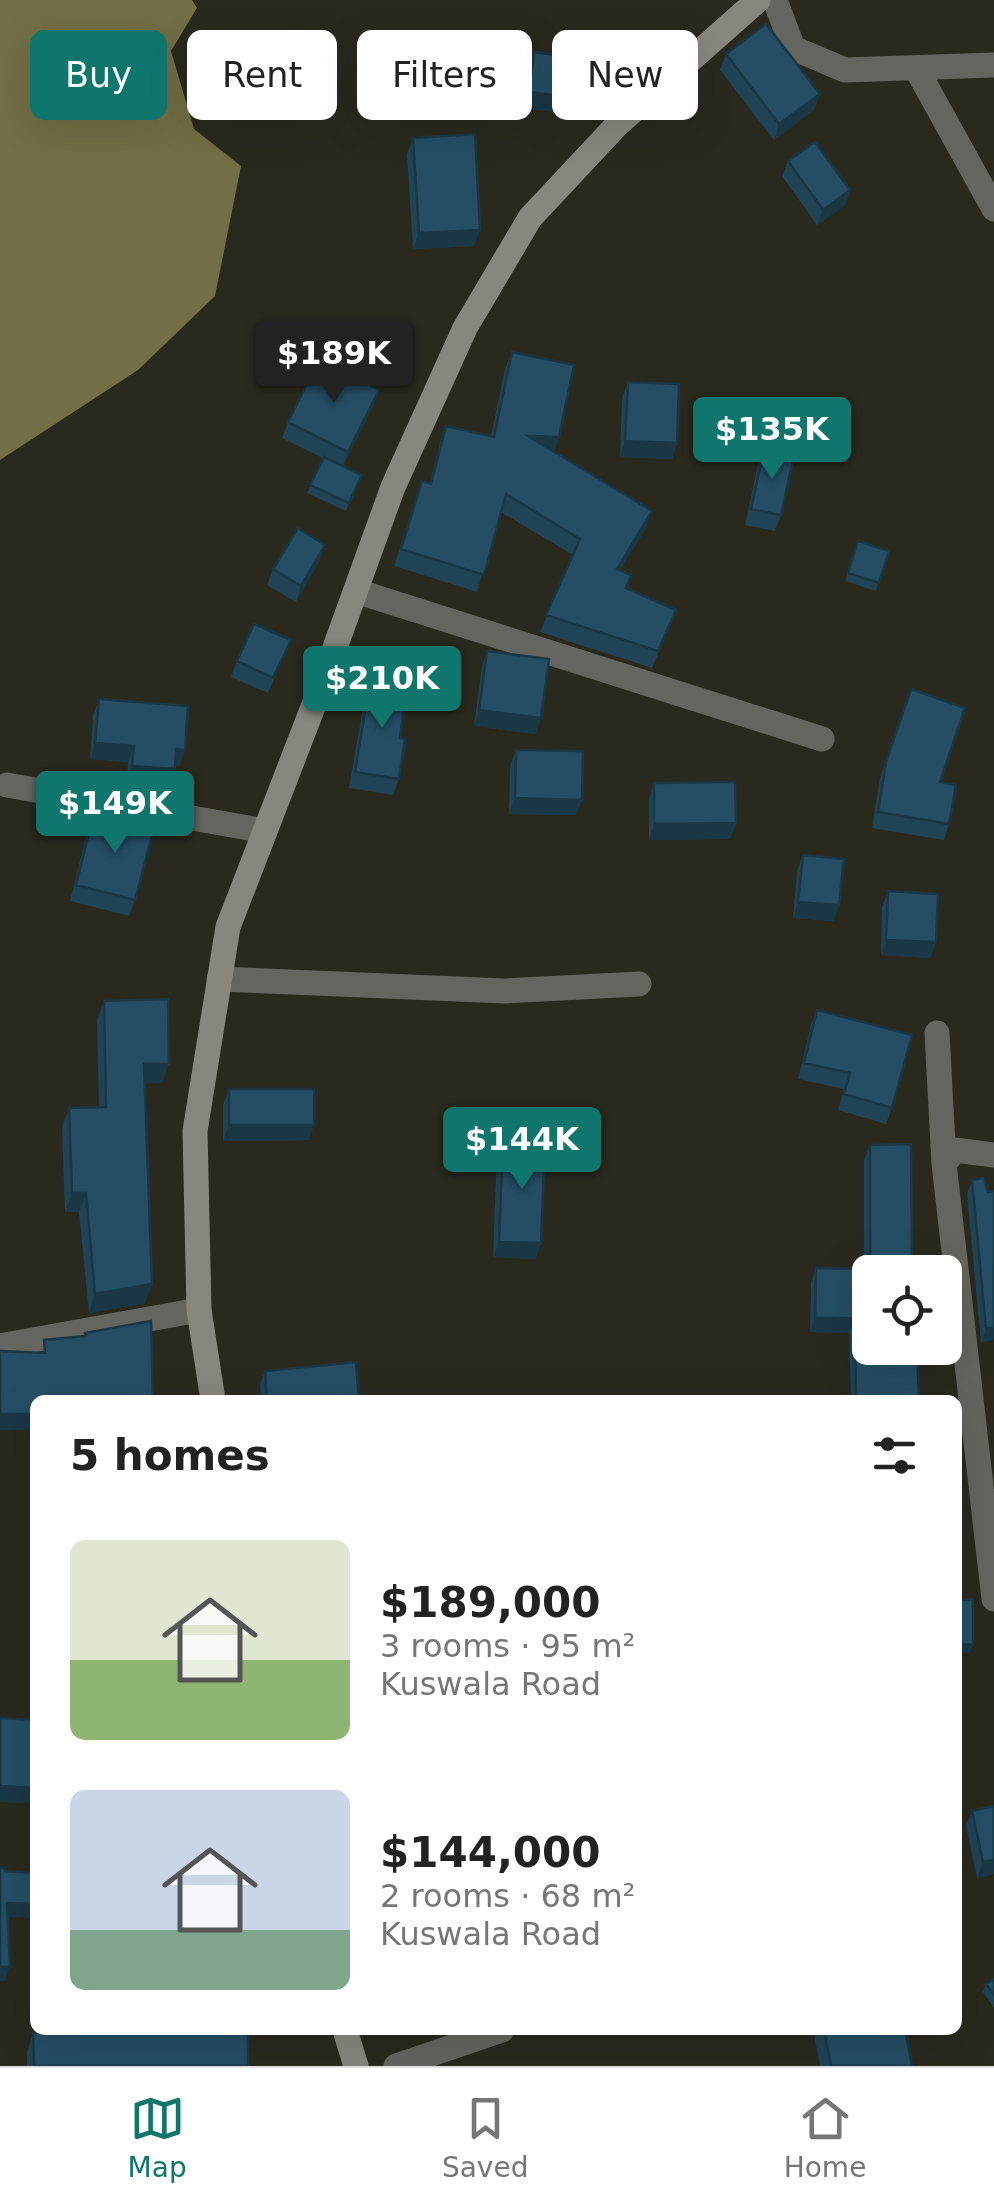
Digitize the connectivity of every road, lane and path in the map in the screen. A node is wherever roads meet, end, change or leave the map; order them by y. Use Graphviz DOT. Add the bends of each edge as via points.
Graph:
graph roads {
  1 [pos="758,0"];
  2 [pos="775,0"];
  3 [pos="994,65"];
  4 [pos="916,68"];
  5 [pos="994,209"];
  6 [pos="356,591"];
  7 [pos="822,738"];
  8 [pos="8,785"];
  9 [pos="265,831"];
  10 [pos="219,979"];
  11 [pos="640,984"];
  12 [pos="938,1033"];
  13 [pos="994,1155"];
  14 [pos="944,1164"];
  15 [pos="199,1310"];
  16 [pos="0,1346"];
  17 [pos="212,1395"];
  18 [pos="994,1599"];
  19 [pos="347,2035"];
  20 [pos="487,2035"];
  21 [pos="356,2066"];
  22 [pos="396,2066"];
  1 -- 6 [label="street" via="616,126 530,218 465,328 393,487"];
  2 -- 4 [label="street" via="793,48 845,70"];
  3 -- 4 [label="street"];
  4 -- 5 [label="street"];
  6 -- 7 [label="street"];
  6 -- 9 [label="street"];
  8 -- 9 [label="street"];
  9 -- 10 [label="street" via="228,927"];
  10 -- 11 [label="street" via="505,990"];
  10 -- 15 [label="street" via="195,1130"];
  12 -- 14 [label="street"];
  13 -- 14 [label="street" via="956,1150"];
  14 -- 18 [label="street"];
  15 -- 16 [label="street"];
  15 -- 17 [label="street"];
  19 -- 21 [label="street"];
  20 -- 22 [label="street"];
}
